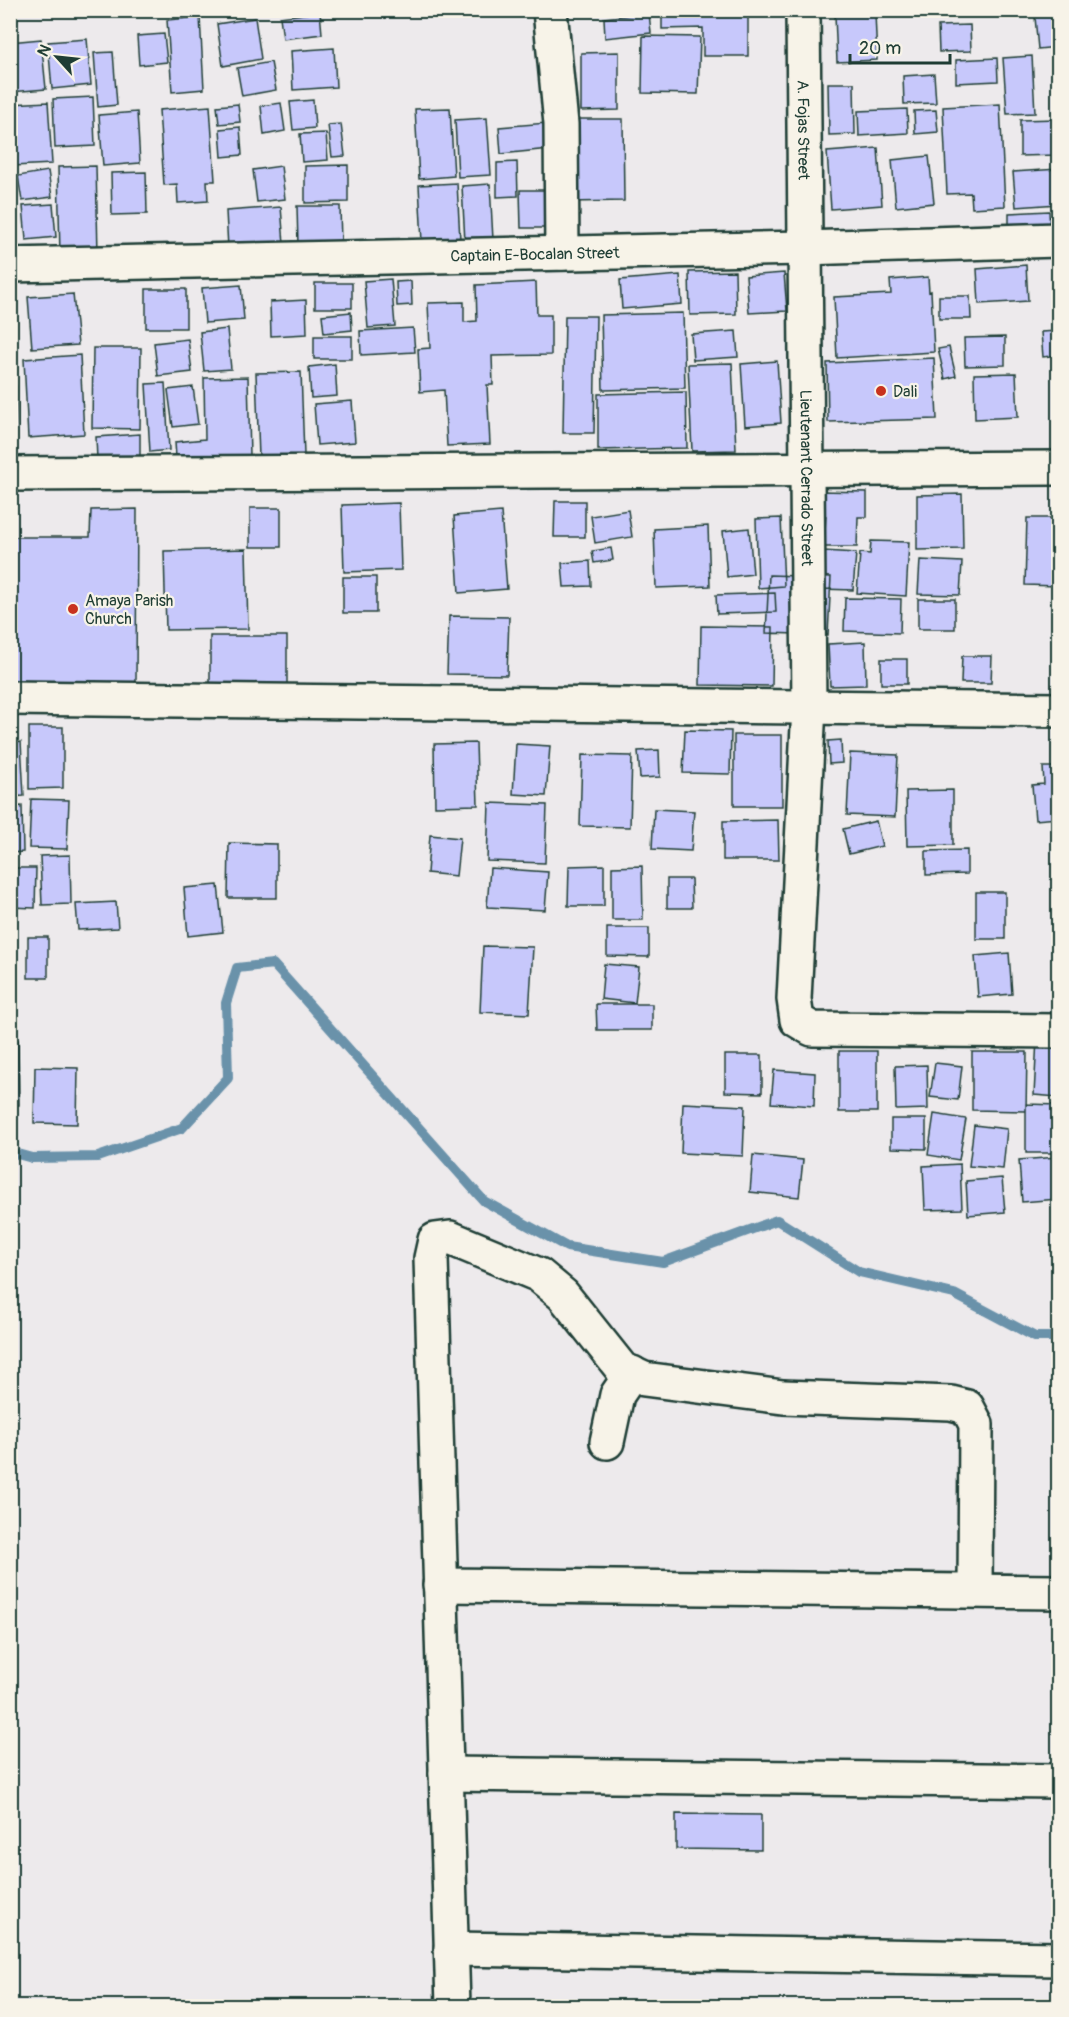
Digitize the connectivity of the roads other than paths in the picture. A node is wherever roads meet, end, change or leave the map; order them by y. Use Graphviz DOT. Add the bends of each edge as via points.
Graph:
graph roads {
  1 [pos="550,10"];
  2 [pos="803,10"];
  3 [pos="1059,240"];
  4 [pos="804,248"];
  5 [pos="562,253"];
  6 [pos="10,265"];
  7 [pos="1059,468"];
  8 [pos="806,469"];
  9 [pos="10,474"];
  10 [pos="10,698"];
  11 [pos="808,707"];
  12 [pos="1059,710"];
  13 [pos="1059,1031"];
  14 [pos="632,1373"];
  15 [pos="607,1442"];
  16 [pos="440,1585"];
  17 [pos="975,1590"];
  18 [pos="1059,1592"];
  19 [pos="446,1774"];
  20 [pos="1059,1781"];
  21 [pos="451,1949"];
  22 [pos="1059,1959"];
  23 [pos="453,2007"];
  1 -- 5 [label="street" via="561,124"];
  2 -- 4 [label="street, A. Fojas Street"];
  3 -- 4 [label="street, Captain E-Bocalan Street"];
  4 -- 5 [label="street, Captain E-Bocalan Street"];
  4 -- 8 [label="street, Lieutenant Cerrado Street"];
  5 -- 6 [label="street, Captain E-Bocalan Street"];
  7 -- 8 [label="street"];
  8 -- 9 [label="street"];
  8 -- 11 [label="street, Lieutenant Cerrado Street"];
  10 -- 11 [label="street"];
  11 -- 12 [label="street"];
  11 -- 13 [label="street, Lieutenant Cerrado Street" via="794,999 797,1020 812,1029"];
  14 -- 15 [label="street" via="617,1395"];
  14 -- 16 [label="street" via="622,1369 563,1294 539,1275 450,1238 435,1240 431,1258"];
  14 -- 17 [label="street" via="644,1379 783,1397 951,1403 967,1407 976,1424"];
  16 -- 17 [label="street"];
  16 -- 19 [label="street"];
  17 -- 18 [label="street"];
  19 -- 20 [label="street"];
  19 -- 21 [label="street"];
  21 -- 22 [label="street"];
  21 -- 23 [label="street"];
}
